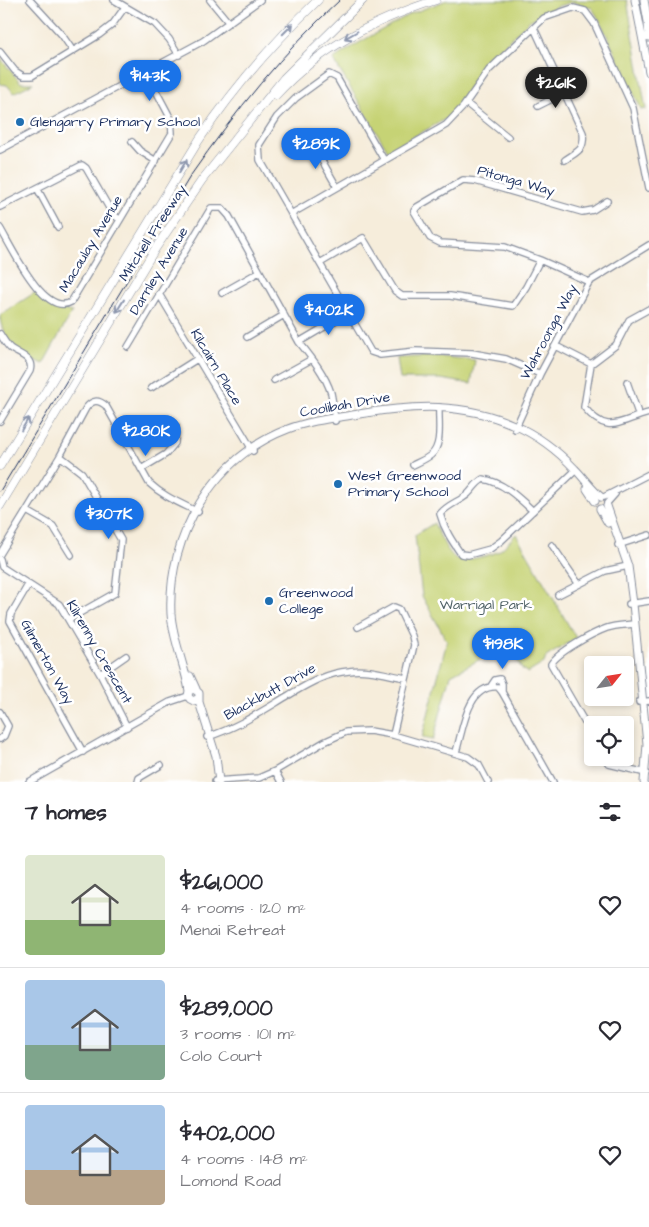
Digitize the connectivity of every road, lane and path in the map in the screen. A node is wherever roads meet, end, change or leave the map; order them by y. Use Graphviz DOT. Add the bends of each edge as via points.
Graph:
graph roads {
  1 [pos="30,0"];
  2 [pos="114,0"];
  3 [pos="210,0"];
  4 [pos="260,0"];
  5 [pos="318,0"];
  6 [pos="362,0"];
  7 [pos="436,0"];
  8 [pos="635,0"];
  9 [pos="644,0"];
  10 [pos="125,7"];
  11 [pos="229,23"];
  12 [pos="649,25"];
  13 [pos="534,28"];
  14 [pos="649,38"];
  15 [pos="73,51"];
  16 [pos="0,52"];
  17 [pos="647,52"];
  18 [pos="178,54"];
  19 [pos="146,72"];
  20 [pos="649,72"];
  21 [pos="564,93"];
  22 [pos="466,103"];
  23 [pos="538,106"];
  24 [pos="248,123"];
  25 [pos="508,137"];
  26 [pos="132,142"];
  27 [pos="312,143"];
  28 [pos="0,150"];
  29 [pos="384,160"];
  30 [pos="566,160"];
  31 [pos="156,161"];
  32 [pos="337,187"];
  33 [pos="37,188"];
  34 [pos="649,188"];
  35 [pos="606,201"];
  36 [pos="0,207"];
  37 [pos="291,214"];
  38 [pos="120,220"];
  39 [pos="58,227"];
  40 [pos="0,228"];
  41 [pos="649,245"];
  42 [pos="540,260"];
  43 [pos="320,264"];
  44 [pos="259,272"];
  45 [pos="589,282"];
  46 [pos="222,293"];
  47 [pos="159,294"];
  48 [pos="649,309"];
  49 [pos="348,313"];
  50 [pos="284,315"];
  51 [pos="0,334"];
  52 [pos="247,337"];
  53 [pos="299,342"];
  54 [pos="556,346"];
  55 [pos="128,347"];
  56 [pos="312,358"];
  57 [pos="197,359"];
  58 [pos="591,364"];
  59 [pos="540,374"];
  60 [pos="274,380"];
  61 [pos="627,382"];
  62 [pos="151,388"];
  63 [pos="439,409"];
  64 [pos="649,413"];
  65 [pos="639,416"];
  66 [pos="335,419"];
  67 [pos="0,421"];
  68 [pos="176,427"];
  69 [pos="516,428"];
  70 [pos="252,449"];
  71 [pos="60,456"];
  72 [pos="413,465"];
  73 [pos="0,466"];
  74 [pos="141,469"];
  75 [pos="574,471"];
  76 [pos="649,474"];
  77 [pos="602,502"];
  78 [pos="0,506"];
  79 [pos="27,511"];
  80 [pos="197,511"];
  81 [pos="533,511"];
  82 [pos="649,535"];
  83 [pos="552,545"];
  84 [pos="619,545"];
  85 [pos="0,554"];
  86 [pos="72,556"];
  87 [pos="0,559"];
  88 [pos="625,566"];
  89 [pos="578,583"];
  90 [pos="28,585"];
  91 [pos="558,594"];
  92 [pos="649,601"];
  93 [pos="631,604"];
  94 [pos="69,619"];
  95 [pos="632,624"];
  96 [pos="358,628"];
  97 [pos="126,656"];
  98 [pos="100,674"];
  99 [pos="406,678"];
  100 [pos="193,695"];
  101 [pos="643,701"];
  102 [pos="0,712"];
  103 [pos="584,721"];
  104 [pos="127,727"];
  105 [pos="393,735"];
  106 [pos="209,736"];
  107 [pos="0,739"];
  108 [pos="83,752"];
  109 [pos="456,752"];
  110 [pos="161,765"];
  111 [pos="618,766"];
  112 [pos="275,771"];
  113 [pos="644,772"];
  114 [pos="38,780"];
  115 [pos="29,782"];
  116 [pos="138,782"];
  117 [pos="215,782"];
  118 [pos="219,782"];
  119 [pos="281,782"];
  120 [pos="488,782"];
  121 [pos="553,782"];
  122 [pos="643,782"];
  1 -- 15 [label="street"];
  2 -- 10 [label="street"];
  3 -- 11 [label="street"];
  4 -- 11 [label="street"];
  73 -- 5 [label="highway, Mitchell Freeway, one-way" via="204,132 272,46"];
  6 -- 24 [label="highway, Mitchell Freeway" via="295,65"];
  7 -- 24 [label="highway, one-way" via="376,23 327,50 282,88"];
  8 -- 17 [label="main road"];
  9 -- 12 [label="main road"];
  10 -- 15 [label="street" via="100,35"];
  10 -- 18 [label="street" via="155,24"];
  11 -- 18 [label="street"];
  12 -- 14 [label="main road"];
  13 -- 21 [label="street"];
  13 -- 22 [label="street" via="489,70"];
  13 -- 34 [label="street" via="548,16 573,8 585,11 594,23 633,108"];
  15 -- 16 [label="street" via="32,76 23,76 15,71"];
  17 -- 20 [label="main road"];
  18 -- 19 [label="street"];
  19 -- 28 [label="street"];
  19 -- 31 [label="street, Macaulay Avenue" via="173,127"];
  21 -- 23 [label="street"];
  21 -- 30 [label="street" via="584,142 580,150"];
  22 -- 25 [label="street"];
  22 -- 29 [label="street" via="446,125"];
  24 -- 78 [label="highway, Mitchell Freeway, one-way" via="202,180 155,249"];
  26 -- 31 [label="street"];
  27 -- 32 [label="street"];
  29 -- 32 [label="street"];
  29 -- 37 [label="street" via="337,78 329,74 296,98 277,117 258,145 260,160"];
  31 -- 38 [label="street, Macaulay Avenue"];
  32 -- 37 [label="street"];
  33 -- 36 [label="street"];
  33 -- 38 [label="street" via="79,165 83,166 112,213"];
  33 -- 39 [label="street"];
  35 -- 42 [label="street, Pitonga Way" via="593,210 582,212 464,180 414,211 430,238 440,243 505,248"];
  37 -- 43 [label="street"];
  38 -- 40 [label="street, Macaulay Avenue" via="73,300 64,305 35,288"];
  41 -- 45 [label="street, Wahroonga Way"];
  42 -- 43 [label="street" via="513,306 450,296 402,296 395,291 364,238"];
  42 -- 45 [label="street, Pitonga Way"];
  43 -- 49 [label="street"];
  44 -- 46 [label="street"];
  44 -- 47 [label="street, Darnley Avenue" via="229,216 222,208 211,208"];
  44 -- 50 [label="street"];
  45 -- 54 [label="street, Wahroonga Way"];
  47 -- 55 [label="street, Darnley Avenue"];
  47 -- 57 [label="street, Kilcairn Place"];
  48 -- 58 [label="street" via="630,320 616,345"];
  49 -- 53 [label="street"];
  49 -- 59 [label="street" via="371,352 380,355 416,351 472,353 506,358"];
  50 -- 52 [label="street"];
  50 -- 53 [label="street"];
  51 -- 67 [label="street" via="31,364"];
  53 -- 56 [label="street"];
  54 -- 58 [label="street"];
  54 -- 59 [label="street, Wahroonga Way"];
  56 -- 60 [label="street"];
  56 -- 66 [label="street" via="330,391"];
  57 -- 62 [label="street"];
  57 -- 70 [label="street, Kilcairn Place"];
  58 -- 65 [label="street" via="584,407 592,417 606,424 618,424"];
  59 -- 69 [label="street, Wahroonga Way"];
  61 -- 65 [label="street"];
  63 -- 66 [label="main road, Coolibah Drive"];
  63 -- 69 [label="main road, Coolibah Drive" via="474,415"];
  63 -- 72 [label="street" via="436,450"];
  64 -- 65 [label="street"];
  66 -- 70 [label="main road, Coolibah Drive" via="294,430"];
  68 -- 74 [label="street" via="175,444 166,454"];
  69 -- 75 [label="main road, Coolibah Drive"];
  70 -- 80 [label="main road, Coolibah Drive" via="221,479"];
  71 -- 74 [label="street" via="86,408 90,403 101,401"];
  71 -- 79 [label="street"];
  71 -- 94 [label="street" via="82,473 121,540 115,593"];
  74 -- 80 [label="street" via="148,483 158,492"];
  75 -- 77 [label="main road, Coolibah Drive"];
  75 -- 81 [label="street"];
  76 -- 77 [label="street"];
  77 -- 84 [label="main road"];
  79 -- 85 [label="street"];
  79 -- 86 [label="street" via="53,526"];
  80 -- 100 [label="main road, Coolibah Drive" via="177,574 175,603 179,640"];
  81 -- 81 [label="street" via="514,493 483,479 440,514 450,538 461,554 468,555 490,549"];
  82 -- 84 [label="street"];
  83 -- 89 [label="street"];
  84 -- 88 [label="main road"];
  87 -- 90 [label="street, Kilrenny Crescent" via="2,568"];
  88 -- 89 [label="street" via="605,570"];
  88 -- 93 [label="main road"];
  89 -- 91 [label="street"];
  90 -- 94 [label="street, Kilrenny Crescent" via="59,604"];
  90 -- 108 [label="street, Gilmerton Way" via="10,621"];
  92 -- 93 [label="street"];
  93 -- 95 [label="main road"];
  94 -- 98 [label="street, Kilrenny Crescent"];
  95 -- 101 [label="main road"];
  95 -- 103 [label="street" via="607,628 571,646 551,664"];
  96 -- 99 [label="street" via="394,607 399,609 414,645"];
  97 -- 98 [label="street"];
  98 -- 104 [label="street, Kilrenny Crescent"];
  99 -- 105 [label="street"];
  99 -- 106 [label="street, Blackbutt Drive" via="350,670 332,674 316,679 238,725"];
  100 -- 104 [label="street" via="170,702"];
  100 -- 106 [label="main road, Coolibah Drive"];
  101 -- 113 [label="main road" via="647,744"];
  102 -- 107 [label="street" via="8,726"];
  104 -- 108 [label="street"];
  105 -- 109 [label="street"];
  105 -- 112 [label="street" via="346,732"];
  106 -- 117 [label="main road, Coolibah Drive"];
  106 -- 118 [label="main road, Coolibah Drive" via="216,756"];
  108 -- 114 [label="street"];
  109 -- 120 [label="street" via="479,765"];
  109 -- 121 [label="street" via="472,699 478,692 491,686 498,687"];
  110 -- 116 [label="street" via="139,778"];
  111 -- 113 [label="street"];
  112 -- 118 [label="street" via="254,780"];
  112 -- 119 [label="street"];
  113 -- 122 [label="main road"];
  114 -- 115 [label="street"];
  117 -- 118 [label="street"];
}
